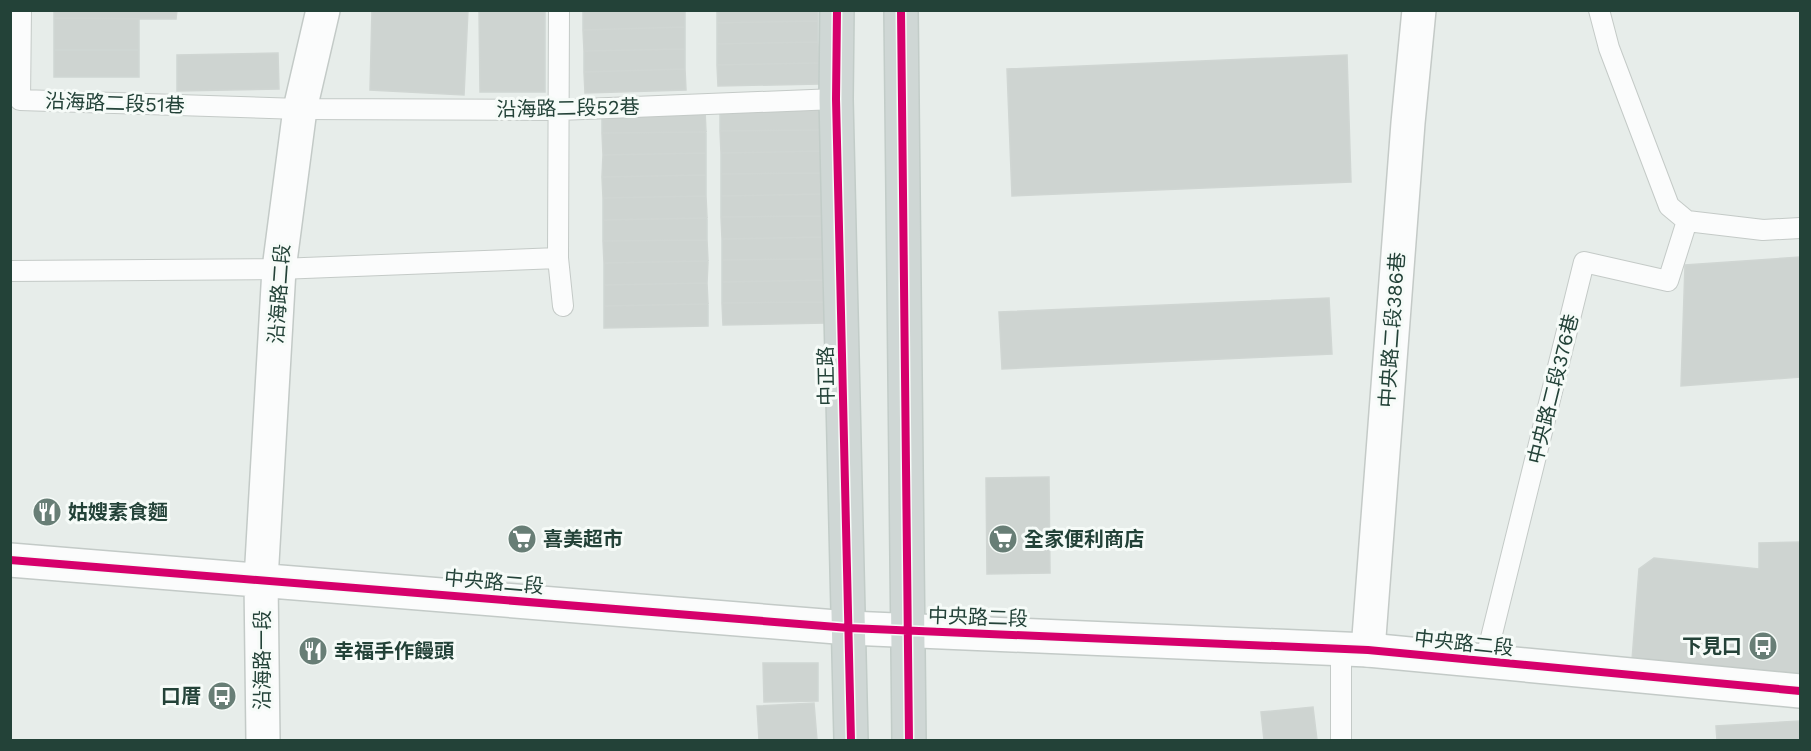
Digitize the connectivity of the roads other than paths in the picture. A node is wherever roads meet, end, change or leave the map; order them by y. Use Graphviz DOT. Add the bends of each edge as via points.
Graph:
graph roads {
  1 [pos="21,10"];
  2 [pos="323,10"];
  3 [pos="559,10"];
  4 [pos="837,10"];
  5 [pos="902,10"];
  6 [pos="1419,10"];
  7 [pos="1599,10"];
  8 [pos="836,99"];
  9 [pos="300,108"];
  10 [pos="559,110"];
  11 [pos="1687,221"];
  12 [pos="1800,228"];
  13 [pos="558,258"];
  14 [pos="279,269"];
  15 [pos="10,271"];
  16 [pos="563,306"];
  17 [pos="10,560"];
  18 [pos="261,580"];
  19 [pos="849,628"];
  20 [pos="906,631"];
  21 [pos="1354,650"];
  22 [pos="1485,662"];
  23 [pos="1800,691"];
  24 [pos="263,741"];
  25 [pos="850,741"];
  26 [pos="909,741"];
  27 [pos="1341,741"];
  1 -- 9 [label="lane, 沿海路二段51巷" via="20,100"];
  2 -- 9 [label="street, 沿海路二段"];
  3 -- 10 [label="lane"];
  4 -- 8 [label="main road, 中正路"];
  5 -- 20 [label="main road"];
  6 -- 21 [label="street, 中央路二段386巷"];
  7 -- 11 [label="lane" via="1669,206"];
  8 -- 10 [label="lane, 沿海路二段52巷"];
  8 -- 19 [label="main road, 中正路"];
  9 -- 10 [label="lane, 沿海路二段52巷"];
  9 -- 14 [label="street, 沿海路二段"];
  10 -- 13 [label="lane"];
  11 -- 12 [label="lane" via="1763,230"];
  11 -- 22 [label="lane, 中央路二段376巷" via="1668,281 1584,262"];
  13 -- 14 [label="lane"];
  13 -- 16 [label="lane"];
  14 -- 15 [label="lane"];
  14 -- 18 [label="street, 沿海路二段"];
  17 -- 18 [label="street, 中央路二段"];
  18 -- 19 [label="street, 中央路二段"];
  18 -- 24 [label="street, 沿海路一段"];
  19 -- 20 [label="street, 中央路二段"];
  19 -- 25 [label="main road, 中正路"];
  20 -- 21 [label="street, 中央路二段"];
  20 -- 26 [label="main road"];
  21 -- 22 [label="street, 中央路二段"];
  21 -- 27 [label="lane"];
  22 -- 23 [label="street, 中央路二段"];
}
